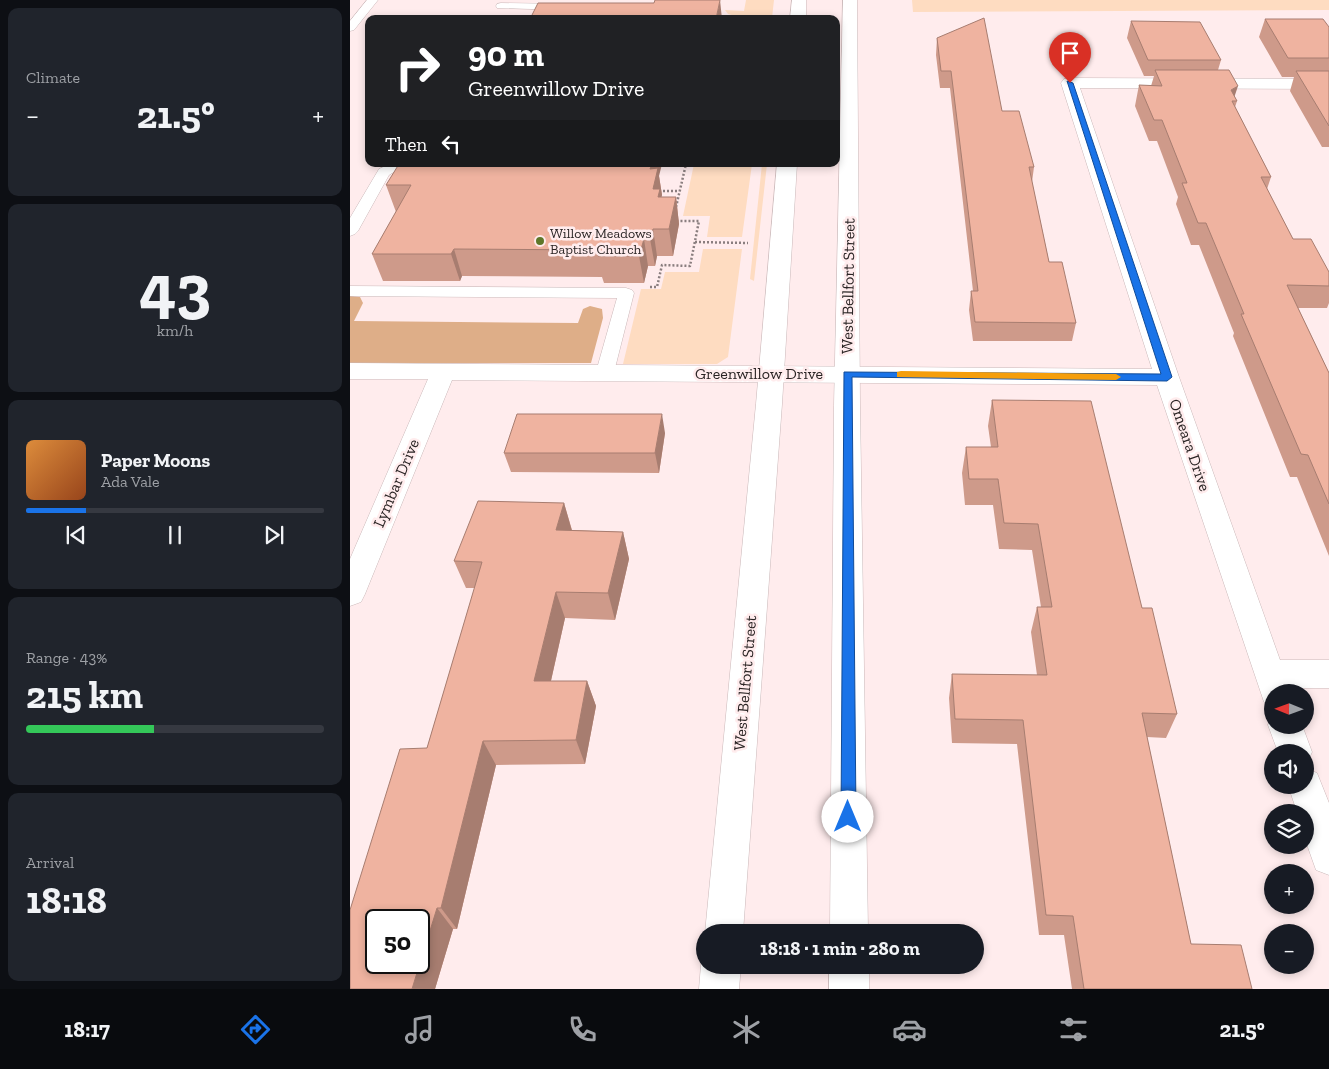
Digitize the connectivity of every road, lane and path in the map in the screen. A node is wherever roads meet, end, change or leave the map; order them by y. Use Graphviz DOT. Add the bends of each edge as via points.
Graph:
graph roads {
  1 [pos="373,0"];
  2 [pos="799,0"];
  3 [pos="850,0"];
  4 [pos="500,7"];
  5 [pos="580,7"];
  6 [pos="798,15"];
  7 [pos="843,24"];
  8 [pos="350,28"];
  9 [pos="1329,84"];
  10 [pos="394,167"];
  11 [pos="685,167"];
  12 [pos="787,167"];
  13 [pos="679,191"];
  14 [pos="656,195"];
  15 [pos="350,231"];
  16 [pos="695,242"];
  17 [pos="748,243"];
  18 [pos="350,291"];
  19 [pos="626,292"];
  20 [pos="350,371"];
  21 [pos="443,372"];
  22 [pos="605,372"];
  23 [pos="772,373"];
  24 [pos="847,374"];
  25 [pos="1167,377"];
  26 [pos="350,594"];
  27 [pos="1329,674"];
  28 [pos="1272,683"];
  29 [pos="1308,794"];
  30 [pos="1329,857"];
  31 [pos="725,924"];
  32 [pos="849,924"];
  33 [pos="720,974"];
  34 [pos="849,974"];
  35 [pos="719,989"];
  36 [pos="849,989"];
  1 -- 8 [label="lane"];
  2 -- 6 [label="street"];
  3 -- 7 [label="street, West Bellfort Street"];
  4 -- 5 [label="lane"];
  7 -- 24 [label="street, West Bellfort Street"];
  9 -- 25 [label="street, Omeara Drive" via="1070,83"];
  10 -- 15 [label="lane" via="384,172"];
  11 -- 13 [label="path"];
  12 -- 23 [label="street, West Bellfort Street"];
  13 -- 14 [label="path" via="657,191"];
  13 -- 16 [label="path" via="673,221 699,221"];
  16 -- 17 [label="path"];
  16 -- 19 [label="path" via="690,266 662,265 657,287 640,287"];
  18 -- 19 [label="lane"];
  19 -- 22 [label="lane"];
  20 -- 21 [label="street, Greenwillow Drive"];
  21 -- 22 [label="street, Greenwillow Drive"];
  21 -- 26 [label="street, Lymbar Drive"];
  22 -- 23 [label="street, Greenwillow Drive"];
  23 -- 24 [label="street, Greenwillow Drive"];
  23 -- 31 [label="street, West Bellfort Street"];
  24 -- 25 [label="street, Greenwillow Drive"];
  24 -- 32 [label="street, West Bellfort Street"];
  25 -- 28 [label="street, Omeara Drive"];
  27 -- 28 [label="street"];
  29 -- 30 [label="street"];
  33 -- 35 [label="street"];
  34 -- 36 [label="street"];
}
